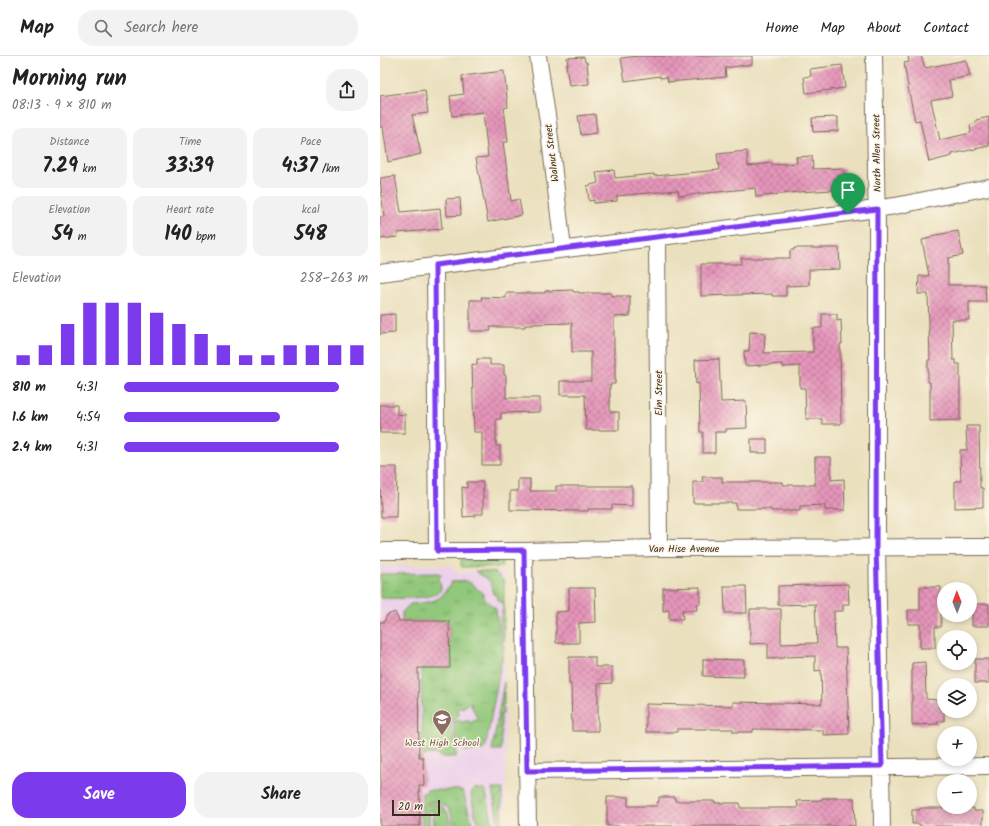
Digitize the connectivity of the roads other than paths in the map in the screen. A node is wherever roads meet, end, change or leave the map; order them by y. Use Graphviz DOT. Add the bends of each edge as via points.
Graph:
graph roads {
  1 [pos="538,56"];
  2 [pos="874,56"];
  3 [pos="989,187"];
  4 [pos="877,209"];
  5 [pos="657,238"];
  6 [pos="563,249"];
  7 [pos="435,265"];
  8 [pos="380,273"];
  9 [pos="876,547"];
  10 [pos="989,547"];
  11 [pos="659,548"];
  12 [pos="524,550"];
  13 [pos="380,551"];
  14 [pos="437,551"];
  15 [pos="882,766"];
  16 [pos="989,766"];
  17 [pos="527,771"];
  18 [pos="528,826"];
  19 [pos="882,826"];
  1 -- 6 [label="street, Walnut Street"];
  2 -- 4 [label="street, North Allen Street"];
  3 -- 4 [label="street"];
  4 -- 5 [label="street"];
  4 -- 9 [label="street, North Allen Street"];
  5 -- 6 [label="street"];
  5 -- 11 [label="street, Elm Street"];
  6 -- 7 [label="street"];
  7 -- 8 [label="street"];
  7 -- 14 [label="street"];
  9 -- 10 [label="street, Van Hise Avenue"];
  9 -- 11 [label="street, Van Hise Avenue"];
  9 -- 15 [label="street, North Allen Street"];
  11 -- 12 [label="street, Van Hise Avenue"];
  12 -- 14 [label="street, Van Hise Avenue"];
  12 -- 17 [label="street"];
  13 -- 14 [label="street, Van Hise Avenue"];
  15 -- 16 [label="street"];
  15 -- 17 [label="street"];
  15 -- 19 [label="street, North Allen Street"];
  17 -- 18 [label="street"];
}
